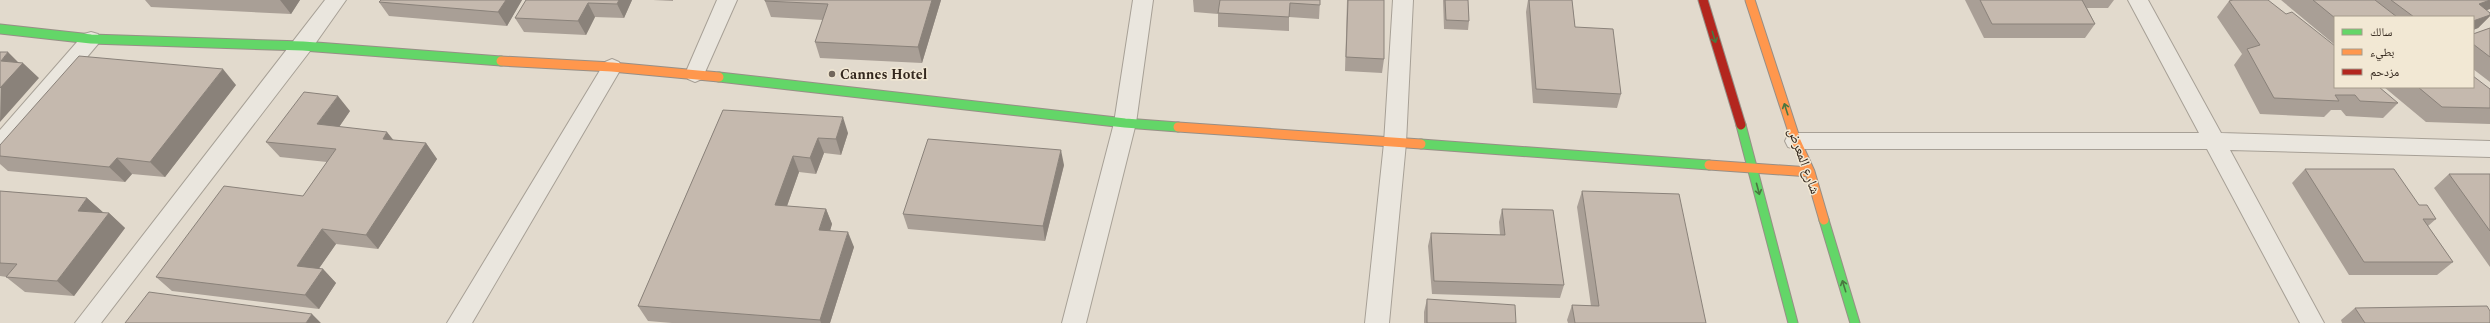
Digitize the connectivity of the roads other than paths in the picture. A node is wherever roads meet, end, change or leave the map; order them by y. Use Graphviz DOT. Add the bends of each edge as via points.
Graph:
graph roads {
  1 [pos="336,0"];
  2 [pos="727,0"];
  3 [pos="1143,0"];
  4 [pos="1403,0"];
  5 [pos="1703,0"];
  6 [pos="1750,0"];
  7 [pos="2138,0"];
  8 [pos="0,29"];
  9 [pos="91,39"];
  10 [pos="304,46"];
  11 [pos="612,67"];
  12 [pos="694,74"];
  13 [pos="1125,123"];
  14 [pos="1796,141"];
  15 [pos="2214,141"];
  16 [pos="1395,143"];
  17 [pos="0,145"];
  18 [pos="2490,149"];
  19 [pos="1753,167"];
  20 [pos="1810,172"];
  21 [pos="87,323"];
  22 [pos="459,323"];
  23 [pos="1074,323"];
  24 [pos="1377,323"];
  25 [pos="1793,323"];
  26 [pos="1855,323"];
  27 [pos="2312,323"];
  1 -- 10 [label="street"];
  2 -- 12 [label="street"];
  3 -- 13 [label="street"];
  4 -- 16 [label="street"];
  5 -- 19 [label="street, one-way"];
  14 -- 6 [label="street, شارع المعرض, one-way"];
  7 -- 15 [label="street"];
  8 -- 9 [label="street"];
  9 -- 10 [label="street"];
  9 -- 17 [label="street"];
  10 -- 11 [label="street" via="507,62"];
  10 -- 21 [label="street"];
  11 -- 12 [label="street"];
  11 -- 22 [label="street"];
  12 -- 13 [label="street"];
  13 -- 16 [label="street"];
  13 -- 23 [label="street"];
  14 -- 15 [label="street"];
  14 -- 20 [label="street, شارع المعرض"];
  15 -- 18 [label="street"];
  15 -- 27 [label="street"];
  16 -- 19 [label="street"];
  16 -- 24 [label="street"];
  19 -- 20 [label="street"];
  19 -- 25 [label="street, one-way"];
  26 -- 20 [label="street, شارع المعرض, one-way"];
}
